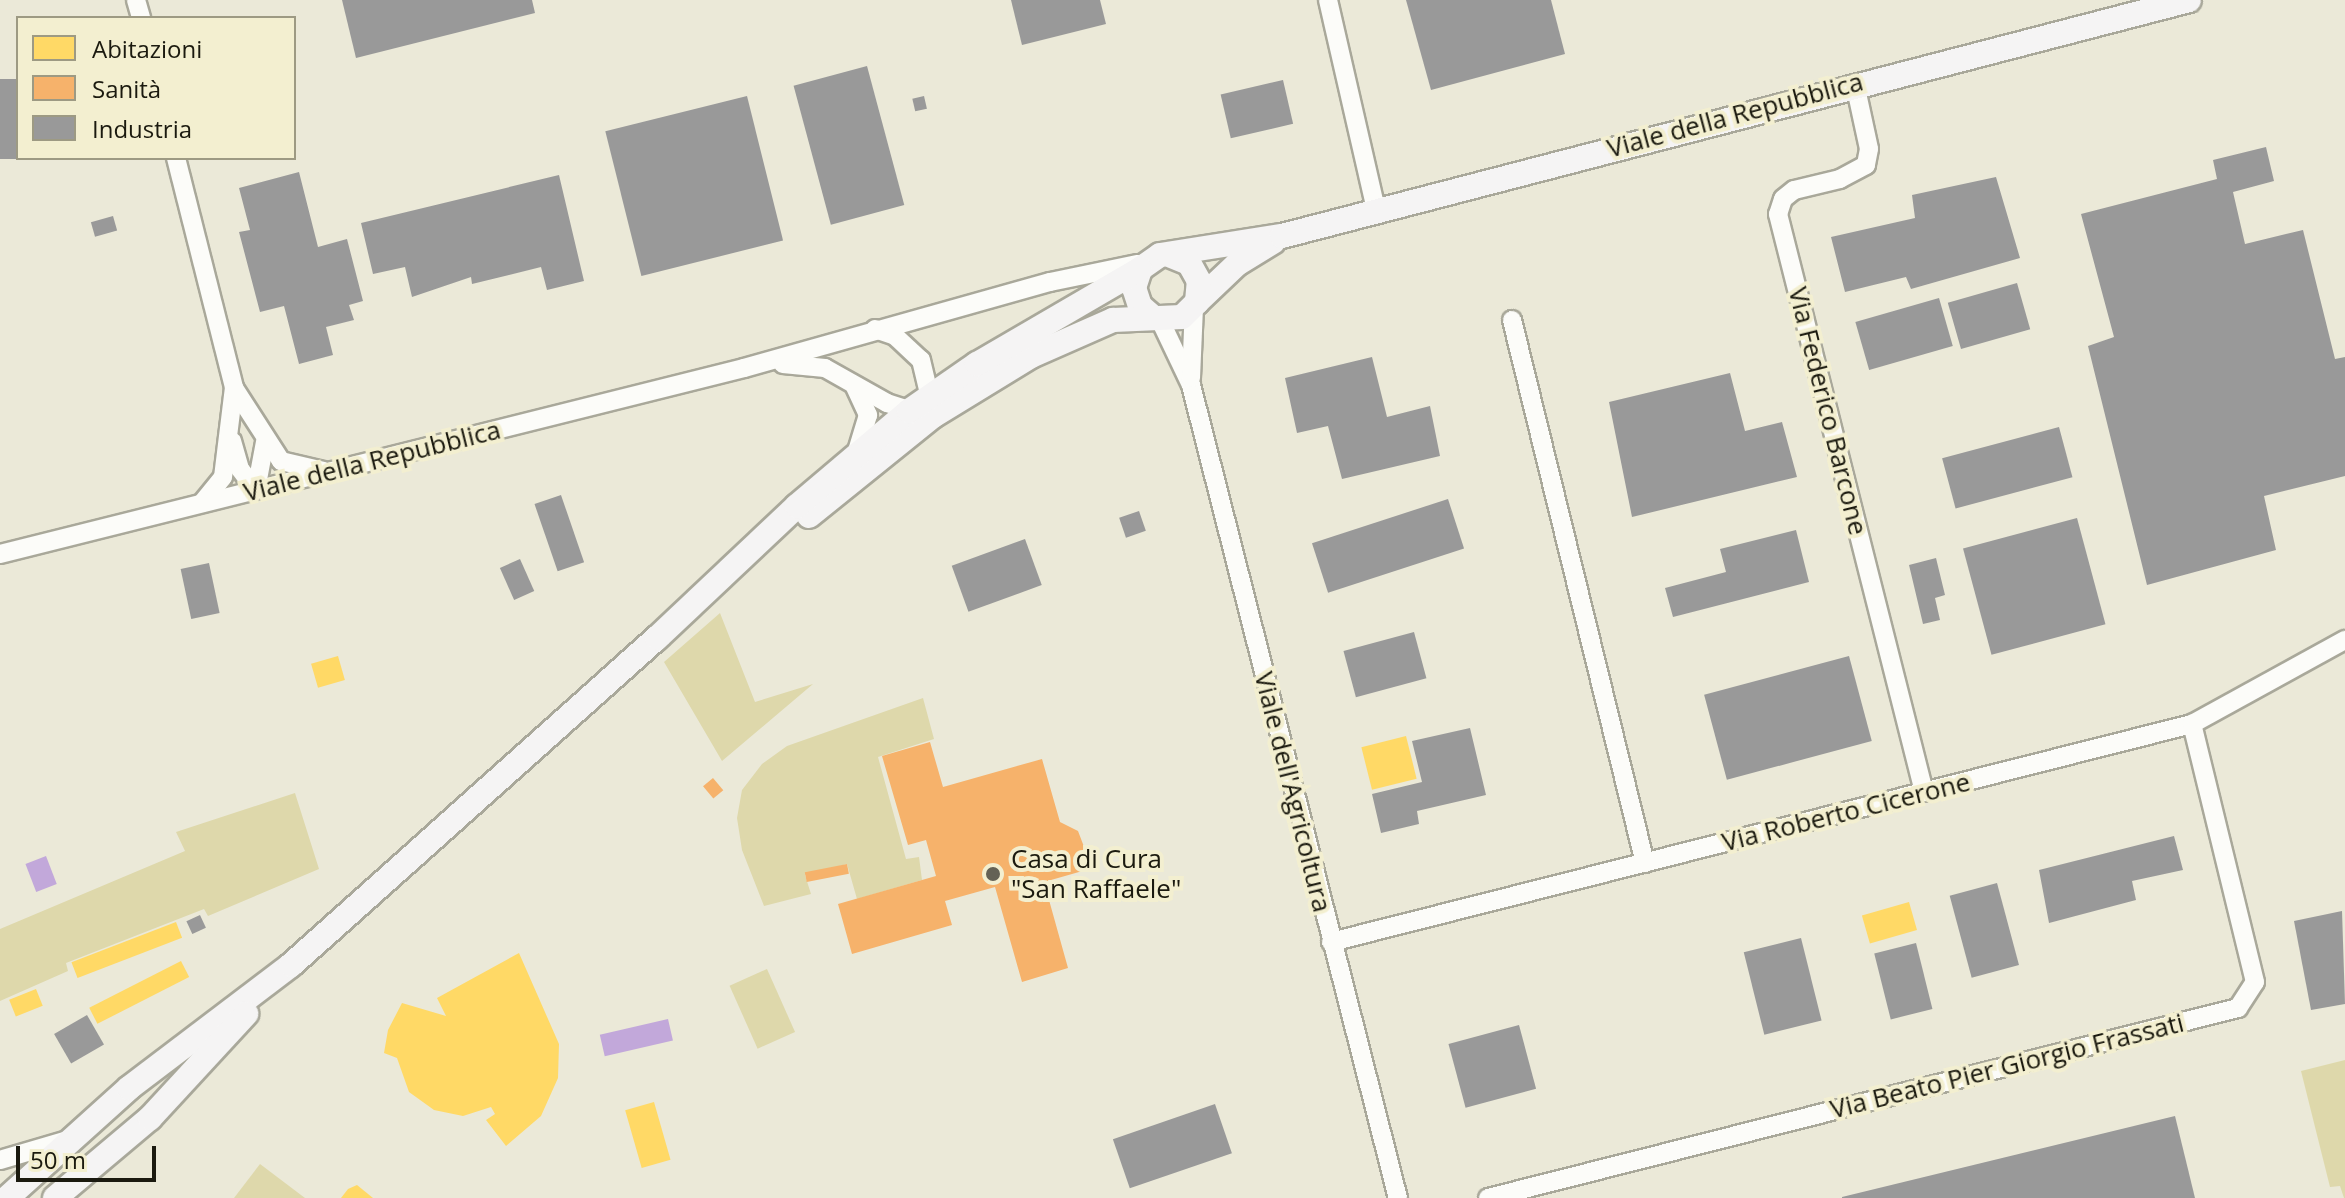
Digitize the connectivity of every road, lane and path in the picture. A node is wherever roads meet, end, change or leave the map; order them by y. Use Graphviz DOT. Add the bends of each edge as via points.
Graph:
graph roads {
  1 [pos="1328,0"];
  2 [pos="2189,0"];
  3 [pos="1855,84"];
  4 [pos="177,160"];
  5 [pos="1376,209"];
  6 [pos="1282,236"];
  7 [pos="1169,255"];
  8 [pos="1142,266"];
  9 [pos="1195,304"];
  10 [pos="1157,319"];
  11 [pos="1512,320"];
  12 [pos="875,329"];
  13 [pos="744,368"];
  14 [pos="848,379"];
  15 [pos="1191,385"];
  16 [pos="234,388"];
  17 [pos="924,407"];
  18 [pos="231,438"];
  19 [pos="265,442"];
  20 [pos="852,459"];
  21 [pos="327,472"];
  22 [pos="256,490"];
  23 [pos="202,503"];
  24 [pos="0,554"];
  25 [pos="657,638"];
  26 [pos="2345,640"];
  27 [pos="2192,724"];
  28 [pos="1924,792"];
  29 [pos="1645,863"];
  30 [pos="1331,942"];
  31 [pos="291,965"];
  32 [pos="74,1137"];
  33 [pos="0,1160"];
  34 [pos="98,1161"];
  35 [pos="7,1198"];
  36 [pos="55,1198"];
  37 [pos="81,1198"];
  38 [pos="1398,1198"];
  39 [pos="1488,1198"];
  1 -- 5 [label="street"];
  2 -- 3 [label="main road, Viale della Repubblica"];
  3 -- 5 [label="main road, Viale della Repubblica"];
  3 -- 28 [label="street, Via Federico Barcone" via="1869,149 1866,165 1840,179 1794,190 1783,199 1778,214"];
  4 -- 16 [label="street"];
  5 -- 6 [label="main road, Viale della Repubblica"];
  6 -- 7 [label="main road, Viale della Repubblica"];
  6 -- 9 [label="main road, Viale della Repubblica" via="1237,264"];
  7 -- 8 [label="main road"];
  7 -- 9 [label="main road" via="1195,271"];
  8 -- 10 [label="main road" via="1136,297"];
  8 -- 12 [label="street, Viale della Repubblica" via="1050,282"];
  8 -- 17 [label="main road"];
  9 -- 10 [label="main road" via="1182,317"];
  9 -- 15 [label="street, Viale dell'Agricoltura"];
  10 -- 15 [label="street, Viale dell'Agricoltura"];
  10 -- 17 [label="main road" via="1113,320 1091,327"];
  11 -- 29 [label="street"];
  12 -- 13 [label="street, Viale della Repubblica"];
  12 -- 17 [label="street" via="895,336 921,360"];
  13 -- 14 [label="street, Viale della Repubblica" via="810,363"];
  13 -- 21 [label="street, Viale della Repubblica"];
  14 -- 17 [label="street, Viale della Repubblica"];
  14 -- 20 [label="street" via="868,415 863,443"];
  15 -- 30 [label="street, Viale dell'Agricoltura"];
  16 -- 18 [label="street"];
  16 -- 19 [label="street"];
  17 -- 20 [label="main road"];
  17 -- 25 [label="main road"];
  18 -- 22 [label="street" via="240,469"];
  18 -- 23 [label="street" via="223,477"];
  19 -- 21 [label="street" via="281,461"];
  19 -- 22 [label="street"];
  20 -- 25 [label="main road"];
  21 -- 22 [label="street, Viale della Repubblica"];
  22 -- 23 [label="street, Viale della Repubblica"];
  23 -- 24 [label="street, Viale della Repubblica"];
  25 -- 31 [label="main road"];
  26 -- 27 [label="street, Via Roberto Cicerone"];
  27 -- 28 [label="street, Via Roberto Cicerone"];
  27 -- 39 [label="street, Via Beato Pier Giorgio Frassati" via="2255,982 2238,1008"];
  28 -- 29 [label="street, Via Roberto Cicerone"];
  29 -- 30 [label="street, Via Roberto Cicerone"];
  30 -- 38 [label="street, Viale dell'Agricoltura"];
  31 -- 32 [label="main road" via="129,1088"];
  31 -- 34 [label="main road" via="150,1118"];
  32 -- 33 [label="street"];
  32 -- 35 [label="main road"];
  34 -- 36 [label="main road"];
  34 -- 37 [label="main road"];
}
